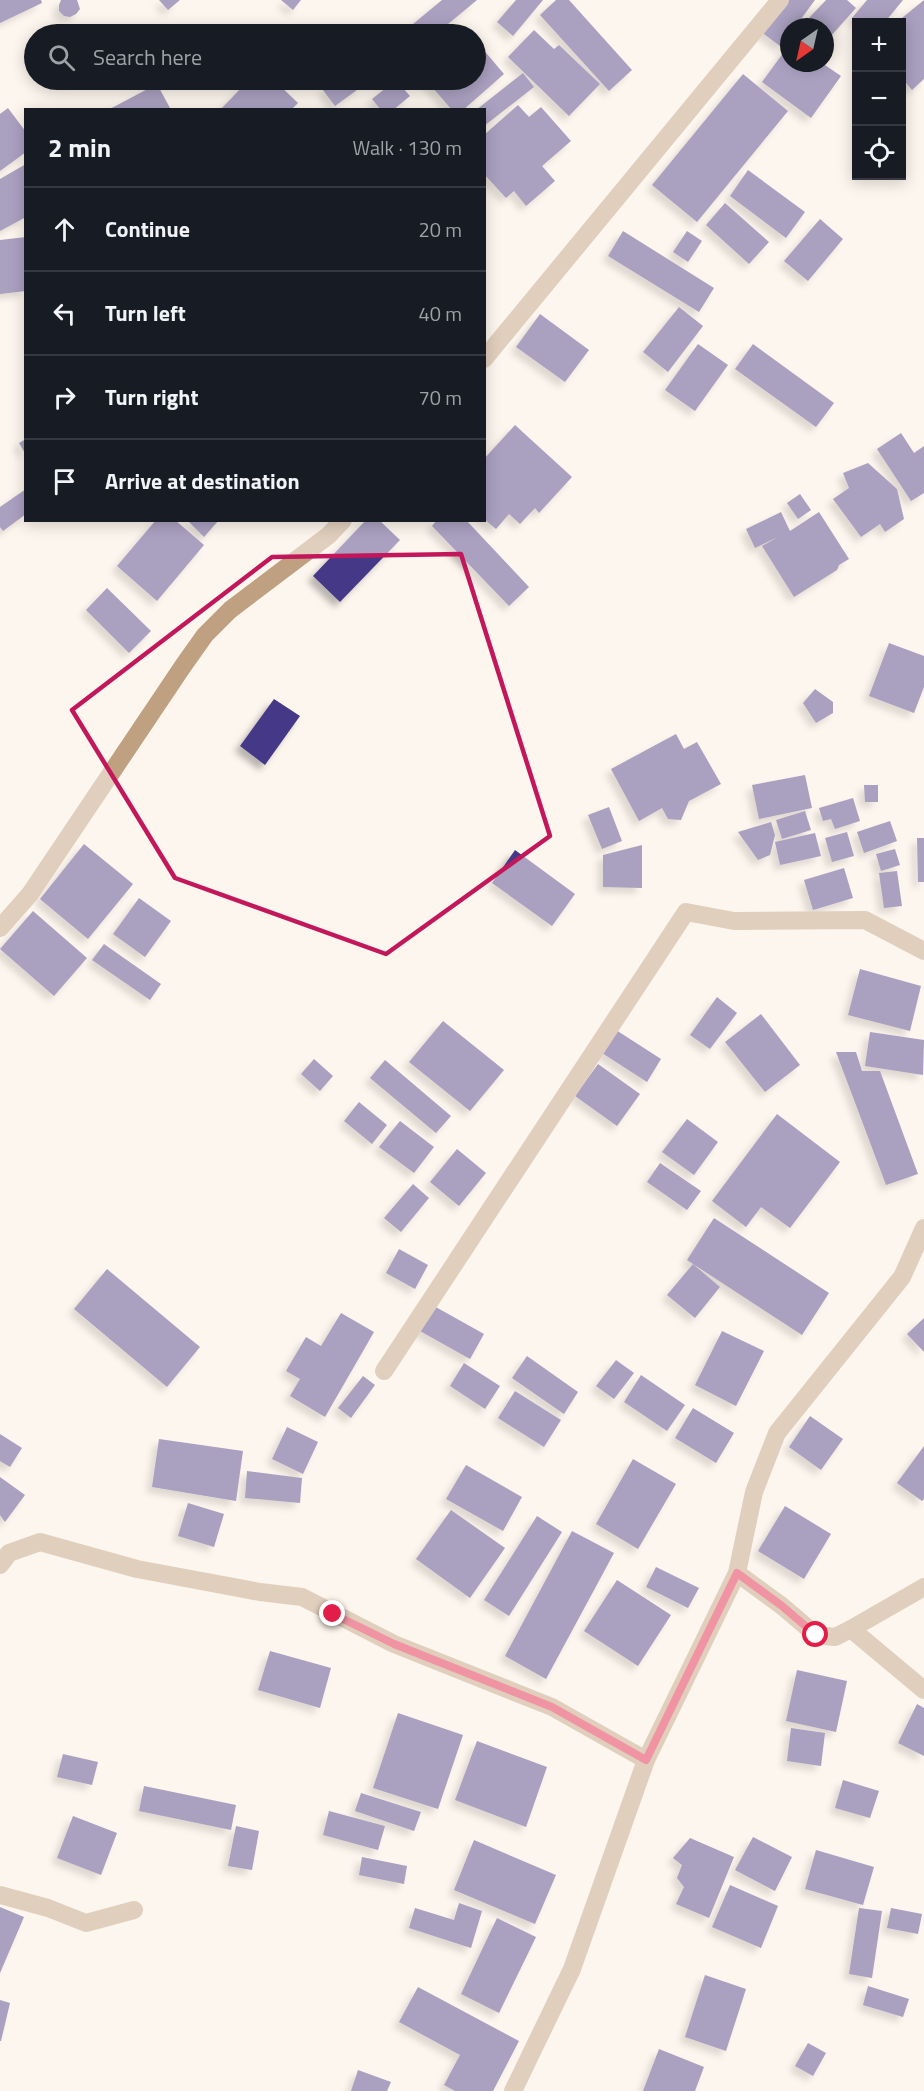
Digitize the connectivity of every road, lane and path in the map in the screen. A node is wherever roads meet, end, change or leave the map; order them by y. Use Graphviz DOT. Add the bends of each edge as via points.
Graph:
graph roads {
  1 [pos="780,0"];
  2 [pos="486,357"];
  3 [pos="341,522"];
  4 [pos="0,928"];
  5 [pos="924,951"];
  6 [pos="924,1228"];
  7 [pos="384,1371"];
  8 [pos="0,1565"];
  9 [pos="737,1573"];
  10 [pos="924,1587"];
  11 [pos="851,1629"];
  12 [pos="924,1690"];
  13 [pos="646,1760"];
  14 [pos="0,1895"];
  15 [pos="134,1910"];
  16 [pos="513,2091"];
  1 -- 2 [label="street"];
  3 -- 4 [label="street" via="230,610 206,635 30,894"];
  5 -- 7 [label="street" via="865,920 734,921 686,912"];
  6 -- 9 [label="street" via="902,1277 777,1433 754,1492"];
  8 -- 13 [label="street" via="9,1553 40,1542 137,1569 302,1597 394,1644 552,1707"];
  9 -- 11 [label="street" via="816,1635 835,1637"];
  9 -- 13 [label="street"];
  10 -- 11 [label="street"];
  11 -- 12 [label="street"];
  13 -- 16 [label="street" via="572,1970"];
  14 -- 15 [label="street" via="86,1923"];
}
